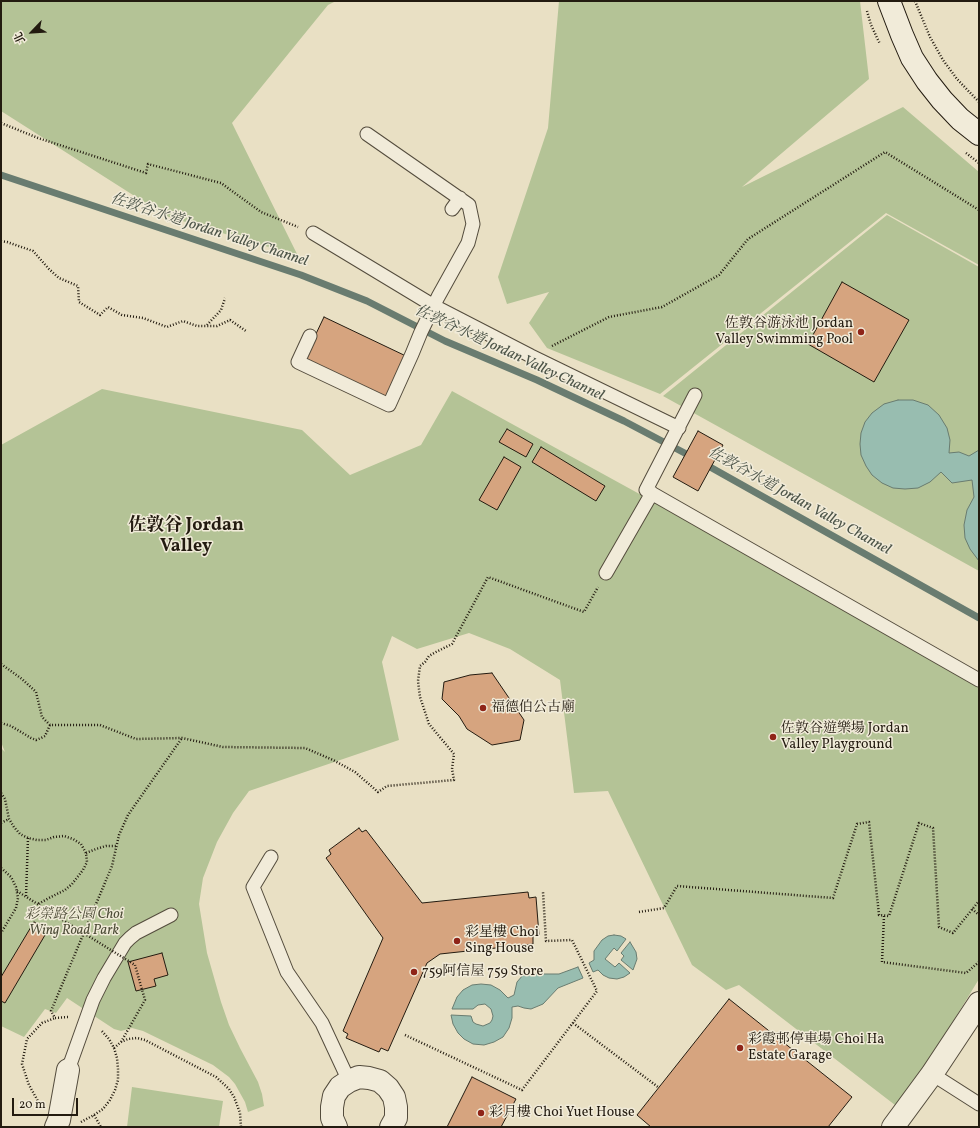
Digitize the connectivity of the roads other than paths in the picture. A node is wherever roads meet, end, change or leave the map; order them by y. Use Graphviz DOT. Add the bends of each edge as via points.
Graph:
graph roads {
  1 [pos="889,1"];
  2 [pos="367,134"];
  3 [pos="979,134"];
  4 [pos="460,198"];
  5 [pos="452,209"];
  6 [pos="313,233"];
  7 [pos="434,306"];
  8 [pos="310,336"];
  9 [pos="695,395"];
  10 [pos="679,428"];
  11 [pos="649,492"];
  12 [pos="606,573"];
  13 [pos="979,680"];
  14 [pos="271,857"];
  15 [pos="171,916"];
  16 [pos="979,1003"];
  17 [pos="68,1070"];
  18 [pos="932,1074"];
  19 [pos="349,1081"];
  20 [pos="979,1104"];
  21 [pos="56,1127"];
  22 [pos="336,1127"];
  23 [pos="391,1127"];
  24 [pos="893,1127"];
  1 -- 3 [label="street" via="912,58 927,81 960,119"];
  2 -- 4 [label="lane"];
  4 -- 5 [label="lane"];
  4 -- 7 [label="lane" via="469,204 473,224 468,243"];
  6 -- 7 [label="lane"];
  7 -- 8 [label="lane" via="389,405 298,362"];
  7 -- 10 [label="lane"];
  9 -- 10 [label="lane"];
  10 -- 11 [label="lane"];
  11 -- 12 [label="lane"];
  11 -- 13 [label="lane"];
  14 -- 19 [label="lane" via="253,887 287,972 322,1024"];
  15 -- 17 [label="lane" via="136,933 125,943 93,1000"];
  16 -- 18 [label="street"];
  17 -- 21 [label="street"];
  18 -- 20 [label="lane"];
  18 -- 24 [label="street"];
  19 -- 22 [label="street" via="340,1087 334,1096 332,1118"];
  19 -- 23 [label="street" via="359,1077 370,1078 380,1081 388,1088 394,1097 396,1107 396,1118"];
}
